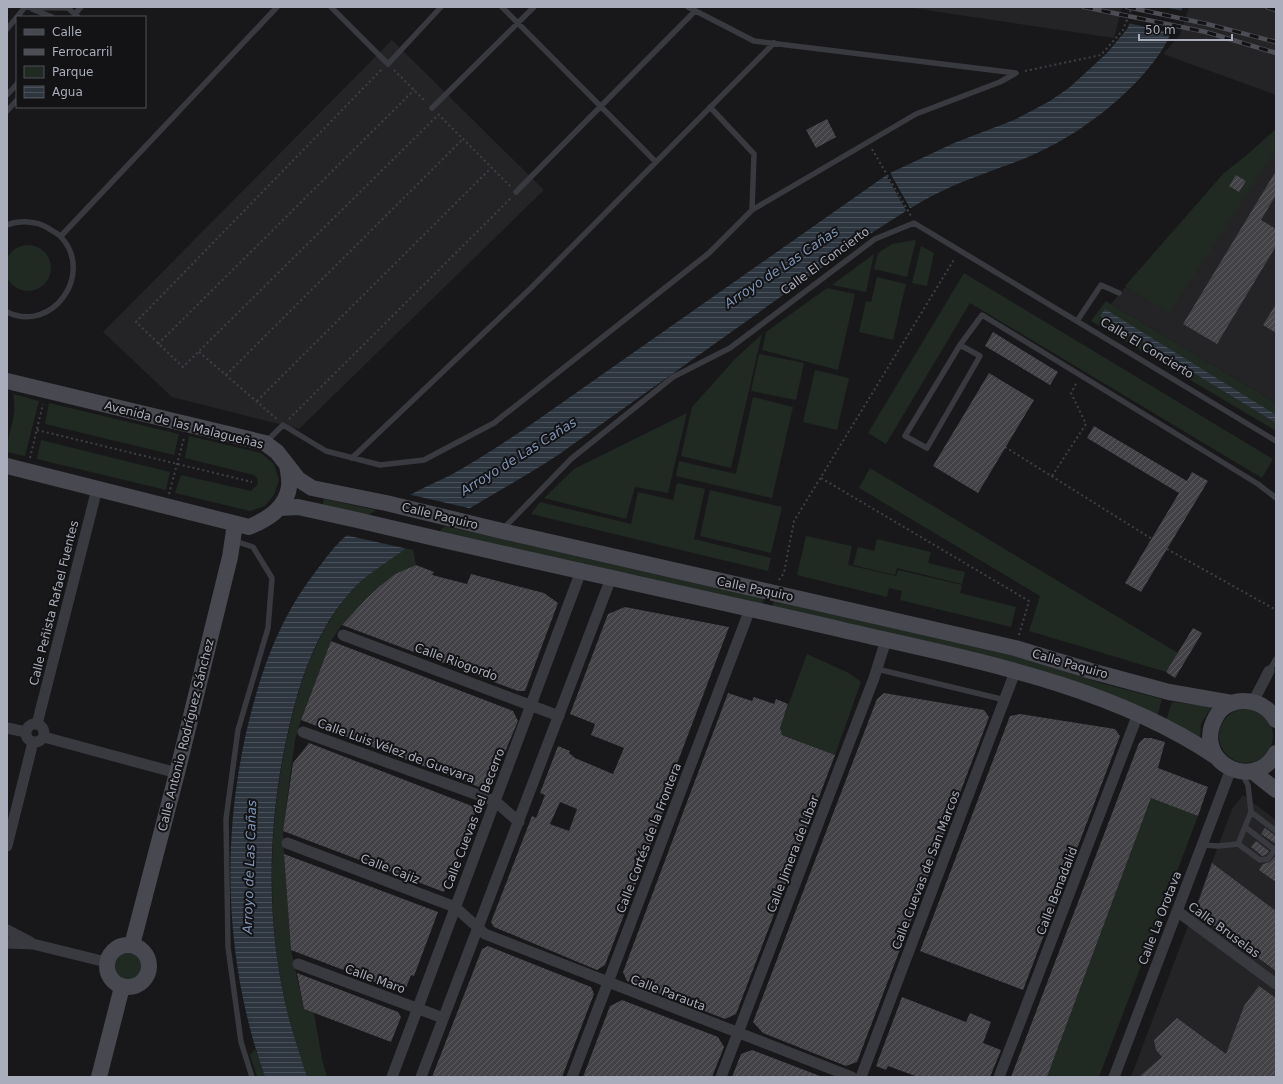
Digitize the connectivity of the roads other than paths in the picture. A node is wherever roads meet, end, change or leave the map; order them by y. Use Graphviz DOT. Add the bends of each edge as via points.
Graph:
graph roads {
  1 [pos="25,7"];
  2 [pos="81,7"];
  3 [pos="277,7"];
  4 [pos="331,7"];
  5 [pos="441,7"];
  6 [pos="502,7"];
  7 [pos="534,7"];
  8 [pos="688,7"];
  9 [pos="695,11"];
  10 [pos="18,16"];
  11 [pos="49,16"];
  12 [pos="77,16"];
  13 [pos="16,18"];
  14 [pos="518,23"];
  15 [pos="7,29"];
  16 [pos="774,43"];
  17 [pos="16,85"];
  18 [pos="7,95"];
  19 [pos="16,101"];
  20 [pos="600,106"];
  21 [pos="710,107"];
  22 [pos="432,108"];
  23 [pos="7,111"];
  24 [pos="656,162"];
  25 [pos="516,192"];
  26 [pos="752,210"];
  27 [pos="7,225"];
  28 [pos="61,236"];
  29 [pos="1120,293"];
  30 [pos="7,312"];
  31 [pos="1077,320"];
  32 [pos="960,345"];
  33 [pos="7,381"];
  34 [pos="1276,441"];
  35 [pos="265,444"];
  36 [pos="352,458"];
  37 [pos="287,463"];
  38 [pos="7,466"];
  39 [pos="97,489"];
  40 [pos="1276,498"];
  41 [pos="280,508"];
  42 [pos="235,524"];
  43 [pos="502,531"];
  44 [pos="232,540"];
  45 [pos="581,571"];
  46 [pos="611,578"];
  47 [pos="750,609"];
  48 [pos="343,635"];
  49 [pos="886,640"];
  50 [pos="1276,659"];
  51 [pos="877,669"];
  52 [pos="1269,671"];
  53 [pos="1015,672"];
  54 [pos="1005,700"];
  55 [pos="1253,702"];
  56 [pos="1232,703"];
  57 [pos="531,704"];
  58 [pos="1138,714"];
  59 [pos="559,716"];
  60 [pos="1276,720"];
  61 [pos="37,724"];
  62 [pos="7,728"];
  63 [pos="26,732"];
  64 [pos="303,732"];
  65 [pos="44,737"];
  66 [pos="33,742"];
  67 [pos="1276,753"];
  68 [pos="1215,756"];
  69 [pos="1241,771"];
  70 [pos="177,773"];
  71 [pos="1276,790"];
  72 [pos="495,801"];
  73 [pos="1251,812"];
  74 [pos="519,822"];
  75 [pos="1245,827"];
  76 [pos="1276,831"];
  77 [pos="287,843"];
  78 [pos="1238,844"];
  79 [pos="1202,845"];
  80 [pos="7,846"];
  81 [pos="1275,849"];
  82 [pos="455,907"];
  83 [pos="1177,911"];
  84 [pos="478,928"];
  85 [pos="7,930"];
  86 [pos="7,942"];
  87 [pos="33,944"];
  88 [pos="132,945"];
  89 [pos="106,962"];
  90 [pos="298,964"];
  91 [pos="608,983"];
  92 [pos="1276,984"];
  93 [pos="122,987"];
  94 [pos="417,1008"];
  95 [pos="443,1018"];
  96 [pos="738,1034"];
  97 [pos="99,1077"];
  98 [pos="252,1077"];
  99 [pos="392,1077"];
  100 [pos="421,1077"];
  101 [pos="572,1077"];
  102 [pos="721,1077"];
  103 [pos="852,1077"];
  104 [pos="861,1077"];
  105 [pos="999,1077"];
  106 [pos="1114,1077"];
  1 -- 10 [label="lane"];
  1 -- 11 [label="lane"];
  1 -- 12 [label="lane" via="68,8"];
  2 -- 12 [label="lane"];
  3 -- 28 [label="lane"];
  4 -- 5 [label="lane" via="388,64"];
  6 -- 14 [label="lane"];
  7 -- 14 [label="lane"];
  8 -- 9 [label="lane"];
  9 -- 16 [label="lane" via="754,41"];
  9 -- 20 [label="lane"];
  13 -- 15 [label="lane"];
  14 -- 20 [label="lane"];
  14 -- 22 [label="lane"];
  16 -- 21 [label="lane"];
  16 -- 26 [label="lane" via="1016,73 1000,82 916,114"];
  17 -- 18 [label="lane"];
  19 -- 23 [label="lane"];
  20 -- 24 [label="lane"];
  20 -- 25 [label="lane"];
  21 -- 24 [label="lane"];
  21 -- 26 [label="lane" via="754,154"];
  24 -- 36 [label="lane" via="531,288"];
  26 -- 36 [label="lane" via="709,253 494,423 424,460 380,465"];
  27 -- 28 [label="lane" via="26,221 43,224"];
  28 -- 30 [label="lane" via="70,250 73,262 73,279 66,294 56,306 41,314 25,316"];
  29 -- 31 [label="lane" via="1101,285"];
  31 -- 34 [label="lane, Calle El Concierto"];
  31 -- 43 [label="lane, Calle El Concierto" via="914,222 875,239 730,348 672,377 571,459"];
  32 -- 32 [label="lane" via="906,436 927,448 980,356"];
  32 -- 40 [label="lane" via="982,316 1258,484"];
  33 -- 35 [label="main road, Avenida de las Malagueñas"];
  35 -- 36 [label="lane" via="283,425 326,451"];
  35 -- 37 [label="main road, Avenida de las Malagueñas"];
  37 -- 41 [label="main road" via="289,487"];
  37 -- 43 [label="main road, Calle Paquiro" via="298,479 312,488"];
  38 -- 39 [label="main road"];
  39 -- 42 [label="main road"];
  39 -- 61 [label="street, Calle Peñista Rafael Fuentes"];
  41 -- 42 [label="main road" via="264,521 249,527"];
  41 -- 45 [label="main road, Calle Paquiro" via="298,507"];
  42 -- 44 [label="main road, Calle Antonio Rodríguez Sánchez"];
  43 -- 56 [label="main road, Calle Paquiro" via="1015,648 1169,692"];
  44 -- 70 [label="main road, Calle Antonio Rodríguez Sánchez"];
  44 -- 98 [label="lane" via="253,547 272,578 268,628 238,730 226,819 228,947 241,1042"];
  45 -- 46 [label="main road, Calle Paquiro"];
  45 -- 57 [label="street, Calle Cuevas del Becerro"];
  46 -- 47 [label="main road, Calle Paquiro"];
  46 -- 59 [label="street"];
  47 -- 49 [label="main road, Calle Paquiro"];
  47 -- 91 [label="street, Calle Cortés de la Frontera"];
  48 -- 57 [label="street, Calle Riogordo"];
  49 -- 51 [label="street, Calle Jimera de Líbar"];
  49 -- 53 [label="main road, Calle Paquiro"];
  50 -- 52 [label="lane"];
  51 -- 54 [label="lane"];
  51 -- 96 [label="street, Calle Jimera de Líbar"];
  52 -- 55 [label="street"];
  53 -- 54 [label="street, Calle Cuevas de San Marcos"];
  53 -- 58 [label="main road, Calle Paquiro" via="1128,708"];
  54 -- 104 [label="street, Calle Cuevas de San Marcos"];
  55 -- 56 [label="main road, Calle Paquiro"];
  55 -- 60 [label="main road" via="1271,712"];
  56 -- 68 [label="main road" via="1219,712 1211,725 1210,741"];
  57 -- 59 [label="street, Calle Riogordo"];
  57 -- 72 [label="street, Calle Cuevas del Becerro"];
  58 -- 68 [label="main road, Calle Paquiro"];
  58 -- 105 [label="street, Calle Benadalid"];
  59 -- 74 [label="street"];
  61 -- 63 [label="street" via="30,726"];
  61 -- 65 [label="street" via="44,730"];
  62 -- 63 [label="street"];
  63 -- 66 [label="street" via="28,739"];
  64 -- 72 [label="street, Calle Luis Vélez de Guevara"];
  65 -- 66 [label="street" via="39,742"];
  65 -- 70 [label="street"];
  66 -- 80 [label="street"];
  67 -- 69 [label="main road" via="1264,767"];
  68 -- 69 [label="main road, Calle Paquiro"];
  69 -- 71 [label="main road"];
  69 -- 73 [label="lane" via="1248,784"];
  69 -- 79 [label="street, Calle La Orotava"];
  70 -- 88 [label="main road, Calle Antonio Rodríguez Sánchez"];
  72 -- 74 [label="street, Calle Luis Vélez de Guevara"];
  72 -- 82 [label="street, Calle Cuevas del Becerro"];
  73 -- 75 [label="lane"];
  73 -- 76 [label="lane"];
  74 -- 84 [label="street"];
  75 -- 78 [label="lane"];
  75 -- 81 [label="lane"];
  77 -- 82 [label="street, Calle Cajiz"];
  78 -- 79 [label="lane"];
  78 -- 81 [label="lane" via="1260,860 1268,859"];
  79 -- 83 [label="street, Calle La Orotava"];
  82 -- 84 [label="street, Calle Cajiz"];
  82 -- 94 [label="street, Calle Cuevas del Becerro"];
  83 -- 92 [label="street, Calle Bruselas"];
  83 -- 106 [label="street, Calle La Orotava"];
  84 -- 91 [label="street, Calle Parauta" via="485,934"];
  84 -- 95 [label="street"];
  85 -- 87 [label="street"];
  86 -- 87 [label="street"];
  87 -- 89 [label="street"];
  88 -- 89 [label="main road" via="119,946 113,950"];
  88 -- 93 [label="main road" via="146,955 149,971 141,983 130,988"];
  89 -- 93 [label="main road" via="110,979"];
  90 -- 94 [label="street, Calle Maro"];
  91 -- 96 [label="street, Calle Parauta"];
  91 -- 101 [label="street, Calle Cortés de la Frontera"];
  93 -- 97 [label="main road"];
  94 -- 95 [label="street, Calle Maro"];
  94 -- 99 [label="street, Calle Cuevas del Becerro"];
  95 -- 100 [label="street"];
  96 -- 102 [label="street, Calle Jimera de Líbar"];
  96 -- 103 [label="street, Calle Parauta"];
}
